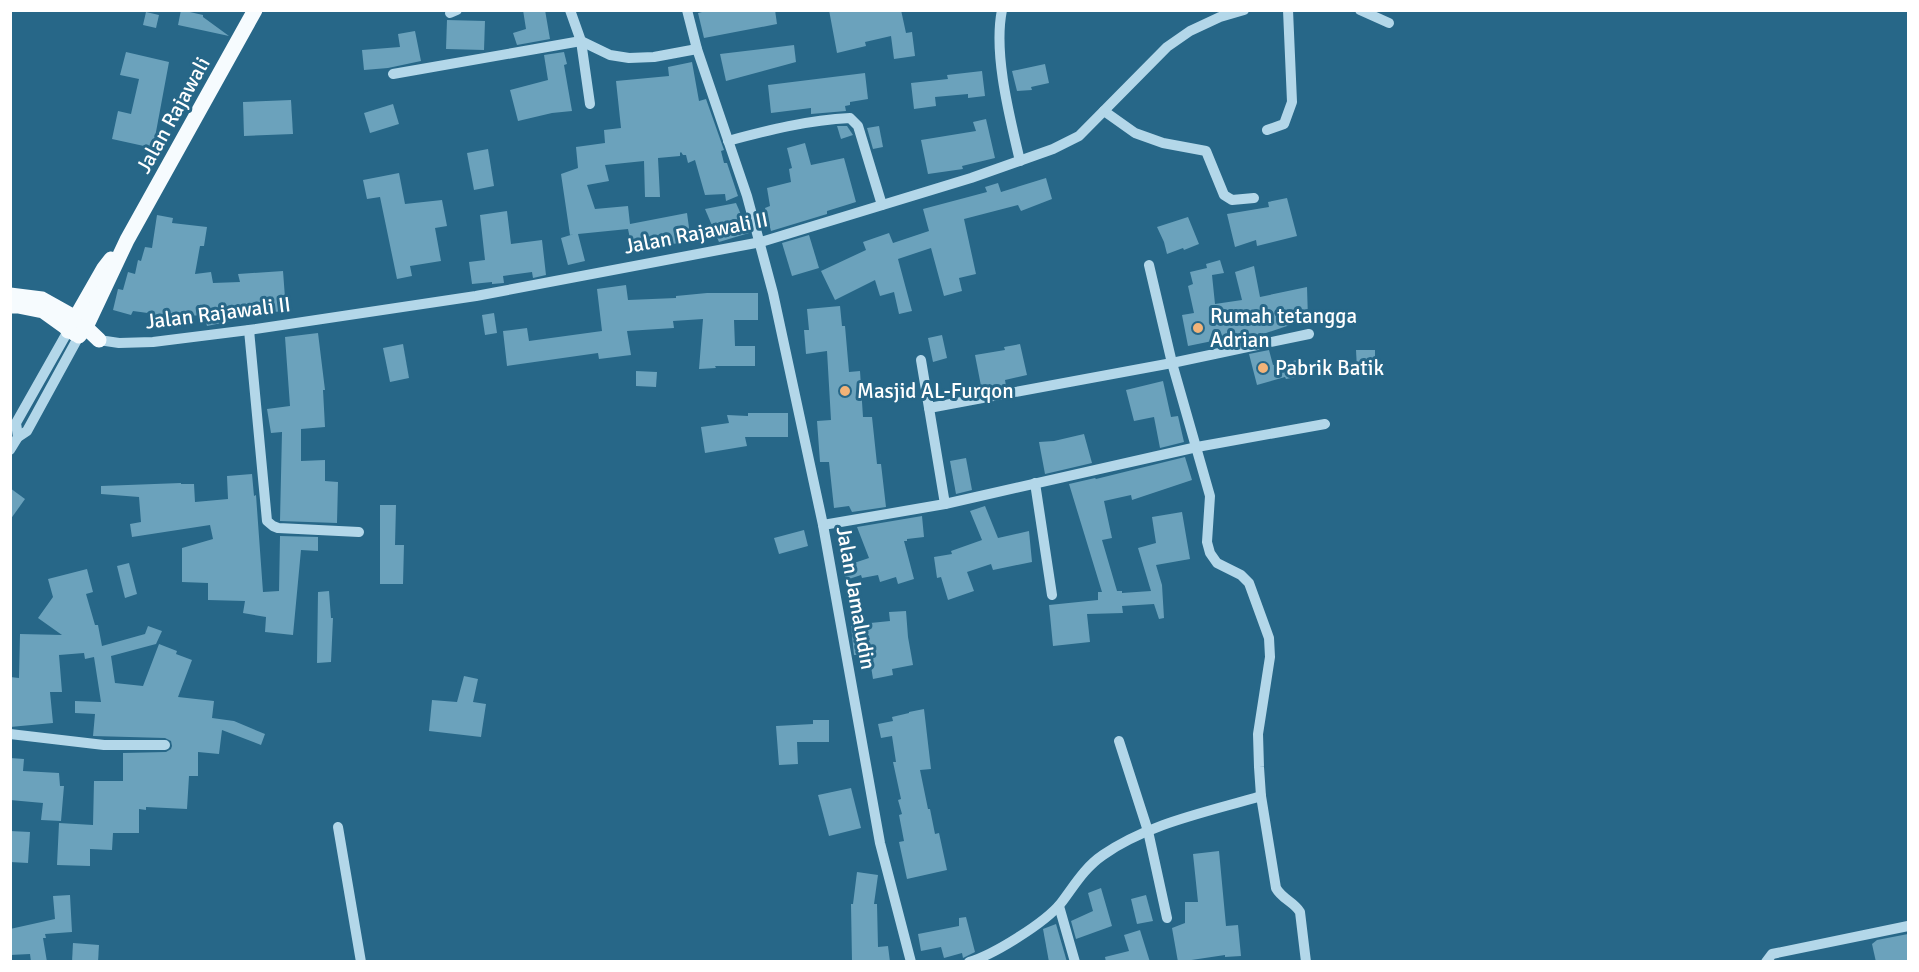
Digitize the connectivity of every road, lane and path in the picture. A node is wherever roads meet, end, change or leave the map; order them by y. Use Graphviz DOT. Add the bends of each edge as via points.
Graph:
graph roads {
  1 [pos="255,10"];
  2 [pos="570,10"];
  3 [pos="687,10"];
  4 [pos="1002,10"];
  5 [pos="1244,10"];
  6 [pos="1288,10"];
  7 [pos="1360,10"];
  8 [pos="1389,23"];
  9 [pos="581,41"];
  10 [pos="697,49"];
  11 [pos="393,74"];
  12 [pos="590,104"];
  13 [pos="1104,111"];
  14 [pos="1267,130"];
  15 [pos="728,141"];
  16 [pos="1020,161"];
  17 [pos="1254,198"];
  18 [pos="882,205"];
  19 [pos="761,242"];
  20 [pos="1149,265"];
  21 [pos="10,295"];
  22 [pos="10,306"];
  23 [pos="77,328"];
  24 [pos="249,330"];
  25 [pos="1309,334"];
  26 [pos="99,340"];
  27 [pos="921,360"];
  28 [pos="1172,363"];
  29 [pos="929,408"];
  30 [pos="1325,424"];
  31 [pos="1197,447"];
  32 [pos="10,450"];
  33 [pos="1035,483"];
  34 [pos="945,504"];
  35 [pos="823,525"];
  36 [pos="359,531"];
  37 [pos="1052,595"];
  38 [pos="10,734"];
  39 [pos="1119,741"];
  40 [pos="165,745"];
  41 [pos="1261,796"];
  42 [pos="338,827"];
  43 [pos="1148,831"];
  44 [pos="1059,906"];
  45 [pos="1167,918"];
  46 [pos="1908,926"];
  47 [pos="361,962"];
  48 [pos="911,962"];
  49 [pos="969,962"];
  50 [pos="1075,962"];
  51 [pos="1306,962"];
  52 [pos="1766,962"];
  1 -- 23 [label="main road, Jalan Rajawali"];
  2 -- 9 [label="street"];
  3 -- 10 [label="street, Jalan Jamaludin"];
  4 -- 16 [label="street" via="999,27 1006,104"];
  5 -- 13 [label="street, Jalan Rajawali II" via="1190,31 1167,47"];
  6 -- 14 [label="street" via="1292,102 1284,124"];
  7 -- 8 [label="street"];
  9 -- 10 [label="street" via="610,55 628,58"];
  9 -- 11 [label="street"];
  9 -- 12 [label="street"];
  10 -- 15 [label="street, Jalan Jamaludin"];
  13 -- 16 [label="street, Jalan Rajawali II" via="1079,136"];
  13 -- 17 [label="street" via="1135,134 1206,151 1224,195 1232,200"];
  15 -- 18 [label="street" via="783,126 850,118 858,126"];
  15 -- 19 [label="street, Jalan Jamaludin"];
  16 -- 18 [label="street, Jalan Rajawali II"];
  18 -- 19 [label="street, Jalan Rajawali II"];
  19 -- 24 [label="street, Jalan Rajawali II" via="476,296"];
  19 -- 35 [label="street, Jalan Jamaludin"];
  20 -- 28 [label="street"];
  21 -- 23 [label="main road" via="42,298"];
  22 -- 23 [label="main road" via="43,311"];
  23 -- 26 [label="main road"];
  23 -- 32 [label="street, Jalan Rajawali" via="27,431"];
  24 -- 26 [label="street, Jalan Rajawali II" via="153,342"];
  24 -- 36 [label="street" via="267,521 278,528"];
  25 -- 28 [label="street"];
  27 -- 29 [label="street"];
  28 -- 29 [label="street"];
  28 -- 31 [label="street"];
  29 -- 34 [label="street"];
  30 -- 31 [label="street"];
  31 -- 33 [label="street"];
  31 -- 41 [label="street" via="1210,496 1210,554 1217,563 1249,583 1269,638 1258,734"];
  33 -- 34 [label="street"];
  33 -- 37 [label="street"];
  34 -- 35 [label="street"];
  35 -- 48 [label="street, Jalan Jamaludin" via="880,843"];
  38 -- 40 [label="street" via="104,745"];
  39 -- 43 [label="street"];
  41 -- 43 [label="street"];
  41 -- 51 [label="street" via="1276,888 1300,912"];
  42 -- 47 [label="street"];
  43 -- 44 [label="street" via="1100,856 1081,874"];
  43 -- 45 [label="street"];
  44 -- 49 [label="street" via="1000,948"];
  44 -- 50 [label="street"];
  46 -- 52 [label="street" via="1772,954"];
}
